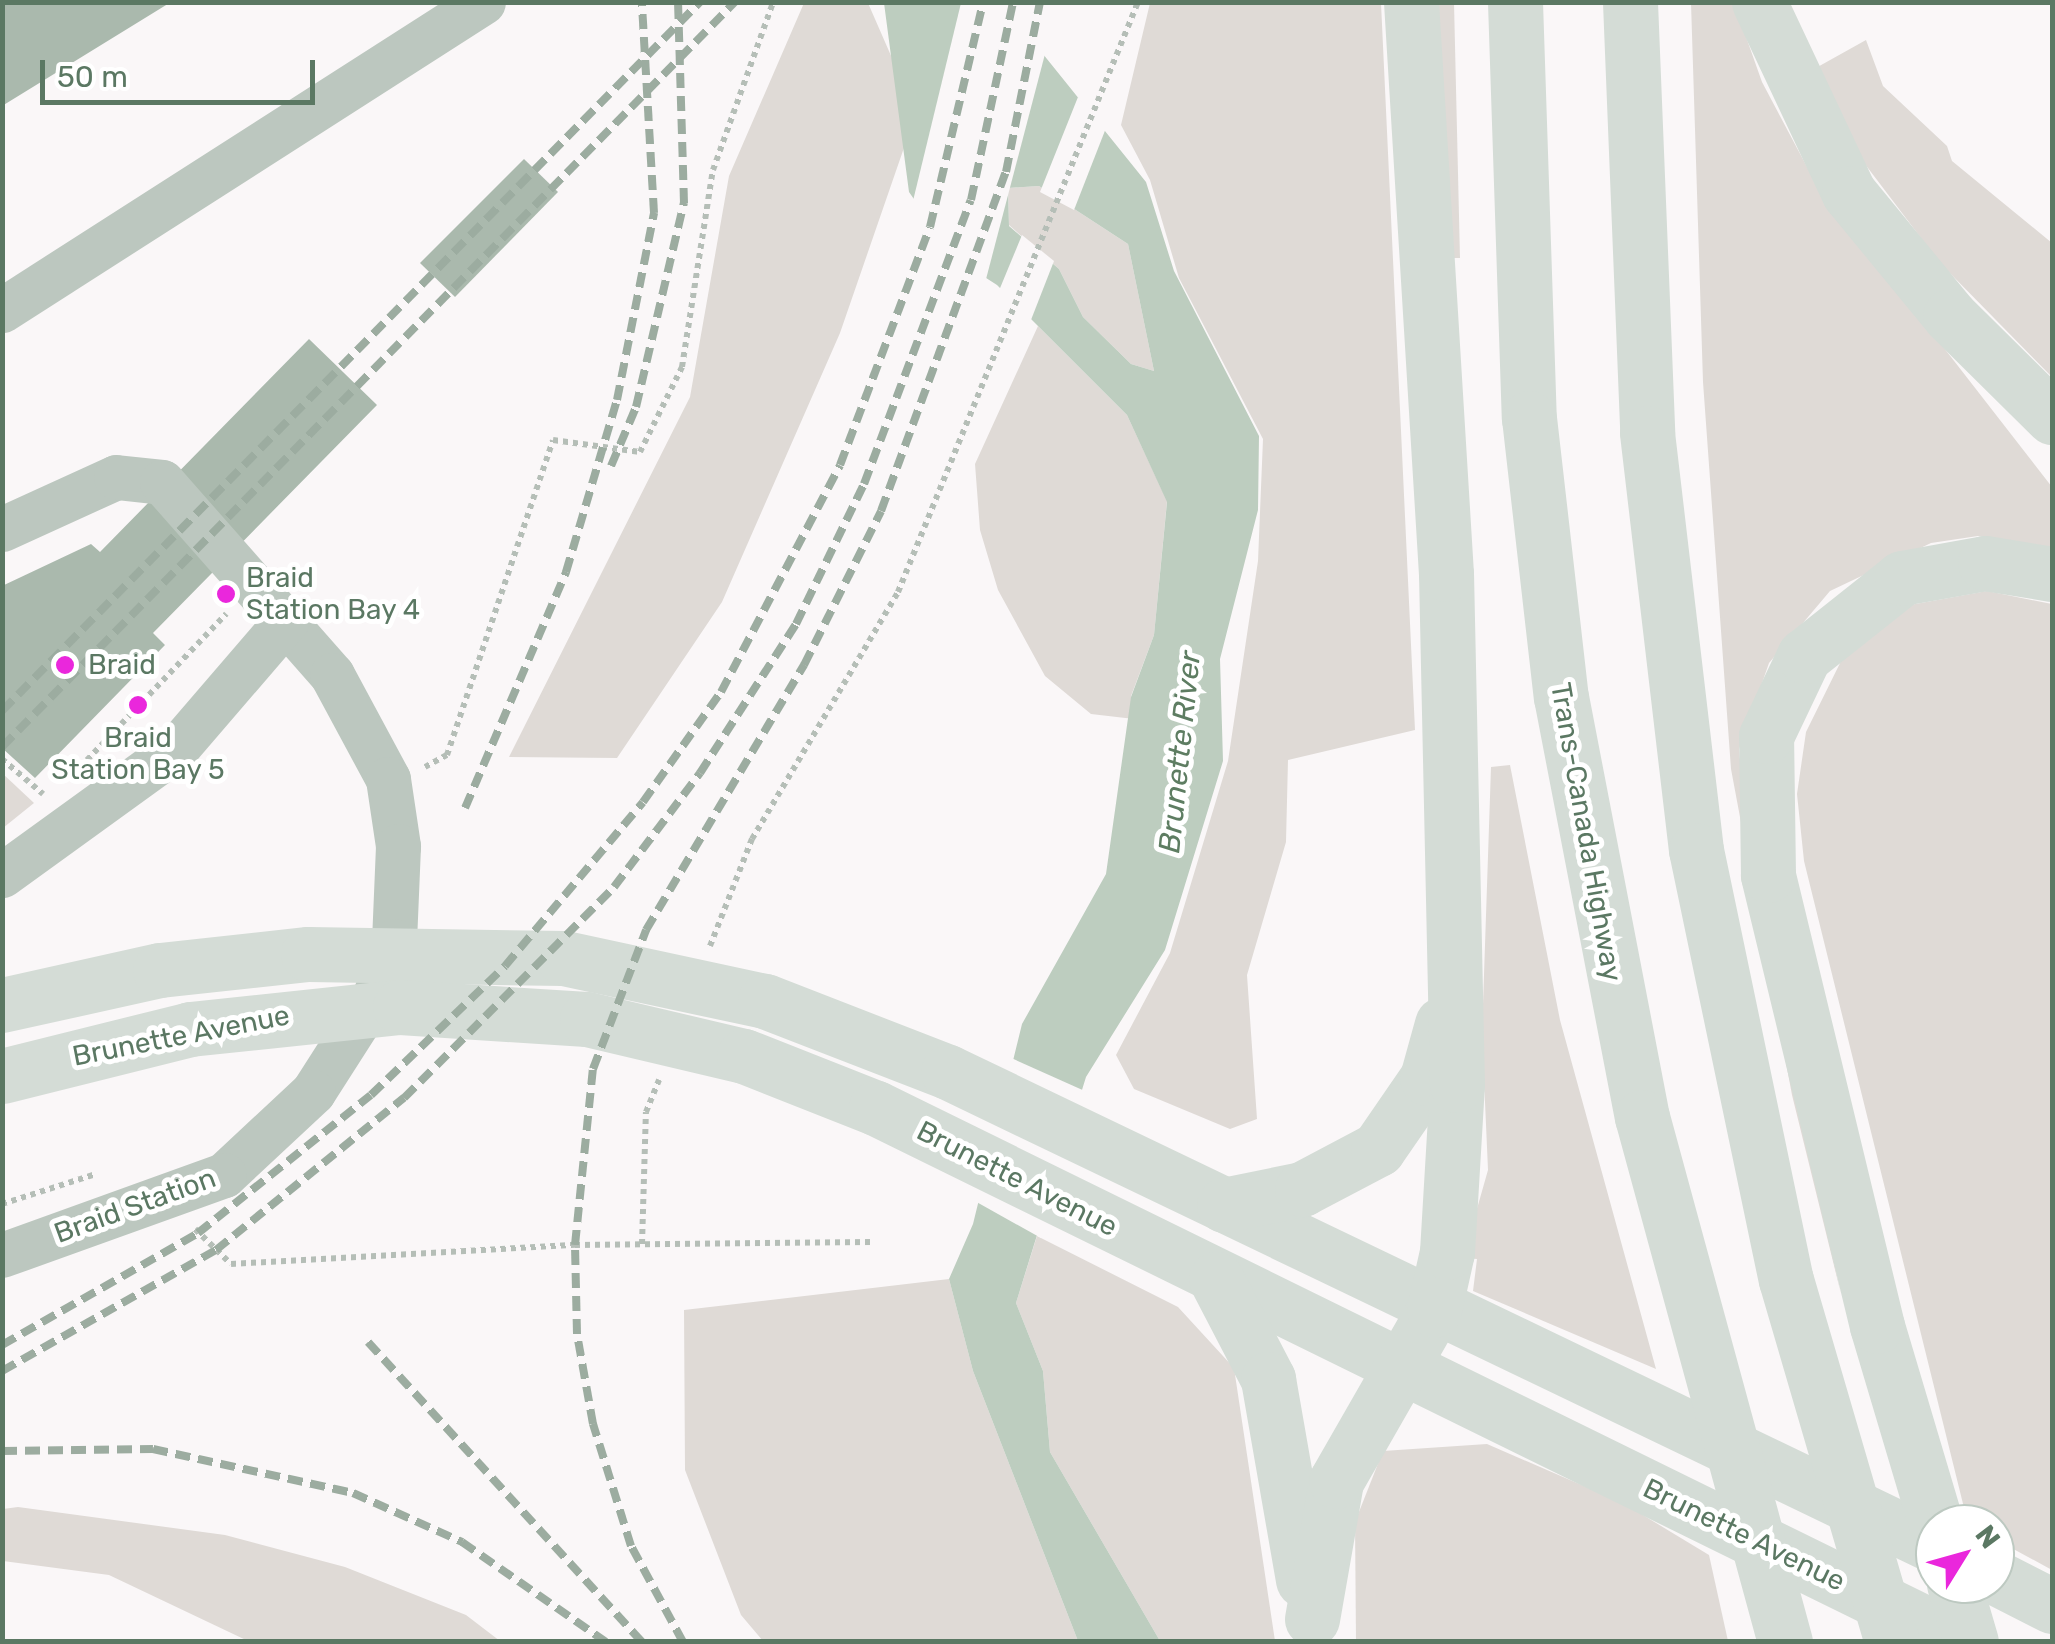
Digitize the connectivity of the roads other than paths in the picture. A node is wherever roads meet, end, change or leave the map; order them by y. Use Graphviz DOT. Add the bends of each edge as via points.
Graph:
graph roads {
  1 [pos="483,2"];
  2 [pos="1412,2"];
  3 [pos="1515,2"];
  4 [pos="1630,2"];
  5 [pos="1759,2"];
  6 [pos="2,310"];
  7 [pos="2052,418"];
  8 [pos="2,528"];
  9 [pos="2052,574"];
  10 [pos="288,620"];
  11 [pos="2,875"];
  12 [pos="1456,967"];
  13 [pos="2,1005"];
  14 [pos="2,1076"];
  15 [pos="1224,1205"];
  16 [pos="2,1255"];
  17 [pos="1216,1279"];
  18 [pos="1434,1310"];
  19 [pos="1404,1369"];
  20 [pos="1930,1504"];
  21 [pos="1915,1536"];
  22 [pos="2015,1587"];
  23 [pos="1960,1604"];
  24 [pos="2048,1604"];
  25 [pos="1312,1630"];
  26 [pos="1785,1642"];
  27 [pos="1892,1642"];
  28 [pos="1963,1642"];
  29 [pos="1971,1642"];
  1 -- 6 [label="lane"];
  2 -- 12 [label="main road" via="1446,574"];
  3 -- 26 [label="main road, Trans-Canada Highway" via="1529,418 1561,697 1642,1117"];
  4 -- 27 [label="main road" via="1647,433 1696,850 1786,1280"];
  5 -- 7 [label="main road" via="1849,192 1950,316"];
  8 -- 10 [label="lane, Braid Station" via="116,477 162,482"];
  9 -- 20 [label="main road" via="1985,563 1902,578 1804,656 1766,736 1768,875 1877,1326"];
  10 -- 11 [label="lane" via="176,749"];
  10 -- 16 [label="lane, Braid Station" via="352,707 388,779 398,846 394,942 375,995 314,1092 236,1166"];
  12 -- 15 [label="main road" via="1427,1078 1378,1149 1338,1176"];
  12 -- 18 [label="main road" via="1448,1252"];
  13 -- 15 [label="main road" via="160,970 308,954 564,958 766,1001 892,1048"];
  14 -- 17 [label="main road, Brunette Avenue" via="123,1042 291,1014 494,1010 604,1022 744,1056 876,1108"];
  15 -- 18 [label="main road"];
  17 -- 19 [label="main road, Brunette Avenue"];
  17 -- 25 [label="main road" via="1268,1379"];
  18 -- 19 [label="main road"];
  18 -- 21 [label="main road"];
  19 -- 25 [label="main road" via="1336,1481"];
  19 -- 28 [label="main road, Brunette Avenue"];
  22 -- 24 [label="main road"];
  23 -- 29 [label="main road"];
}
